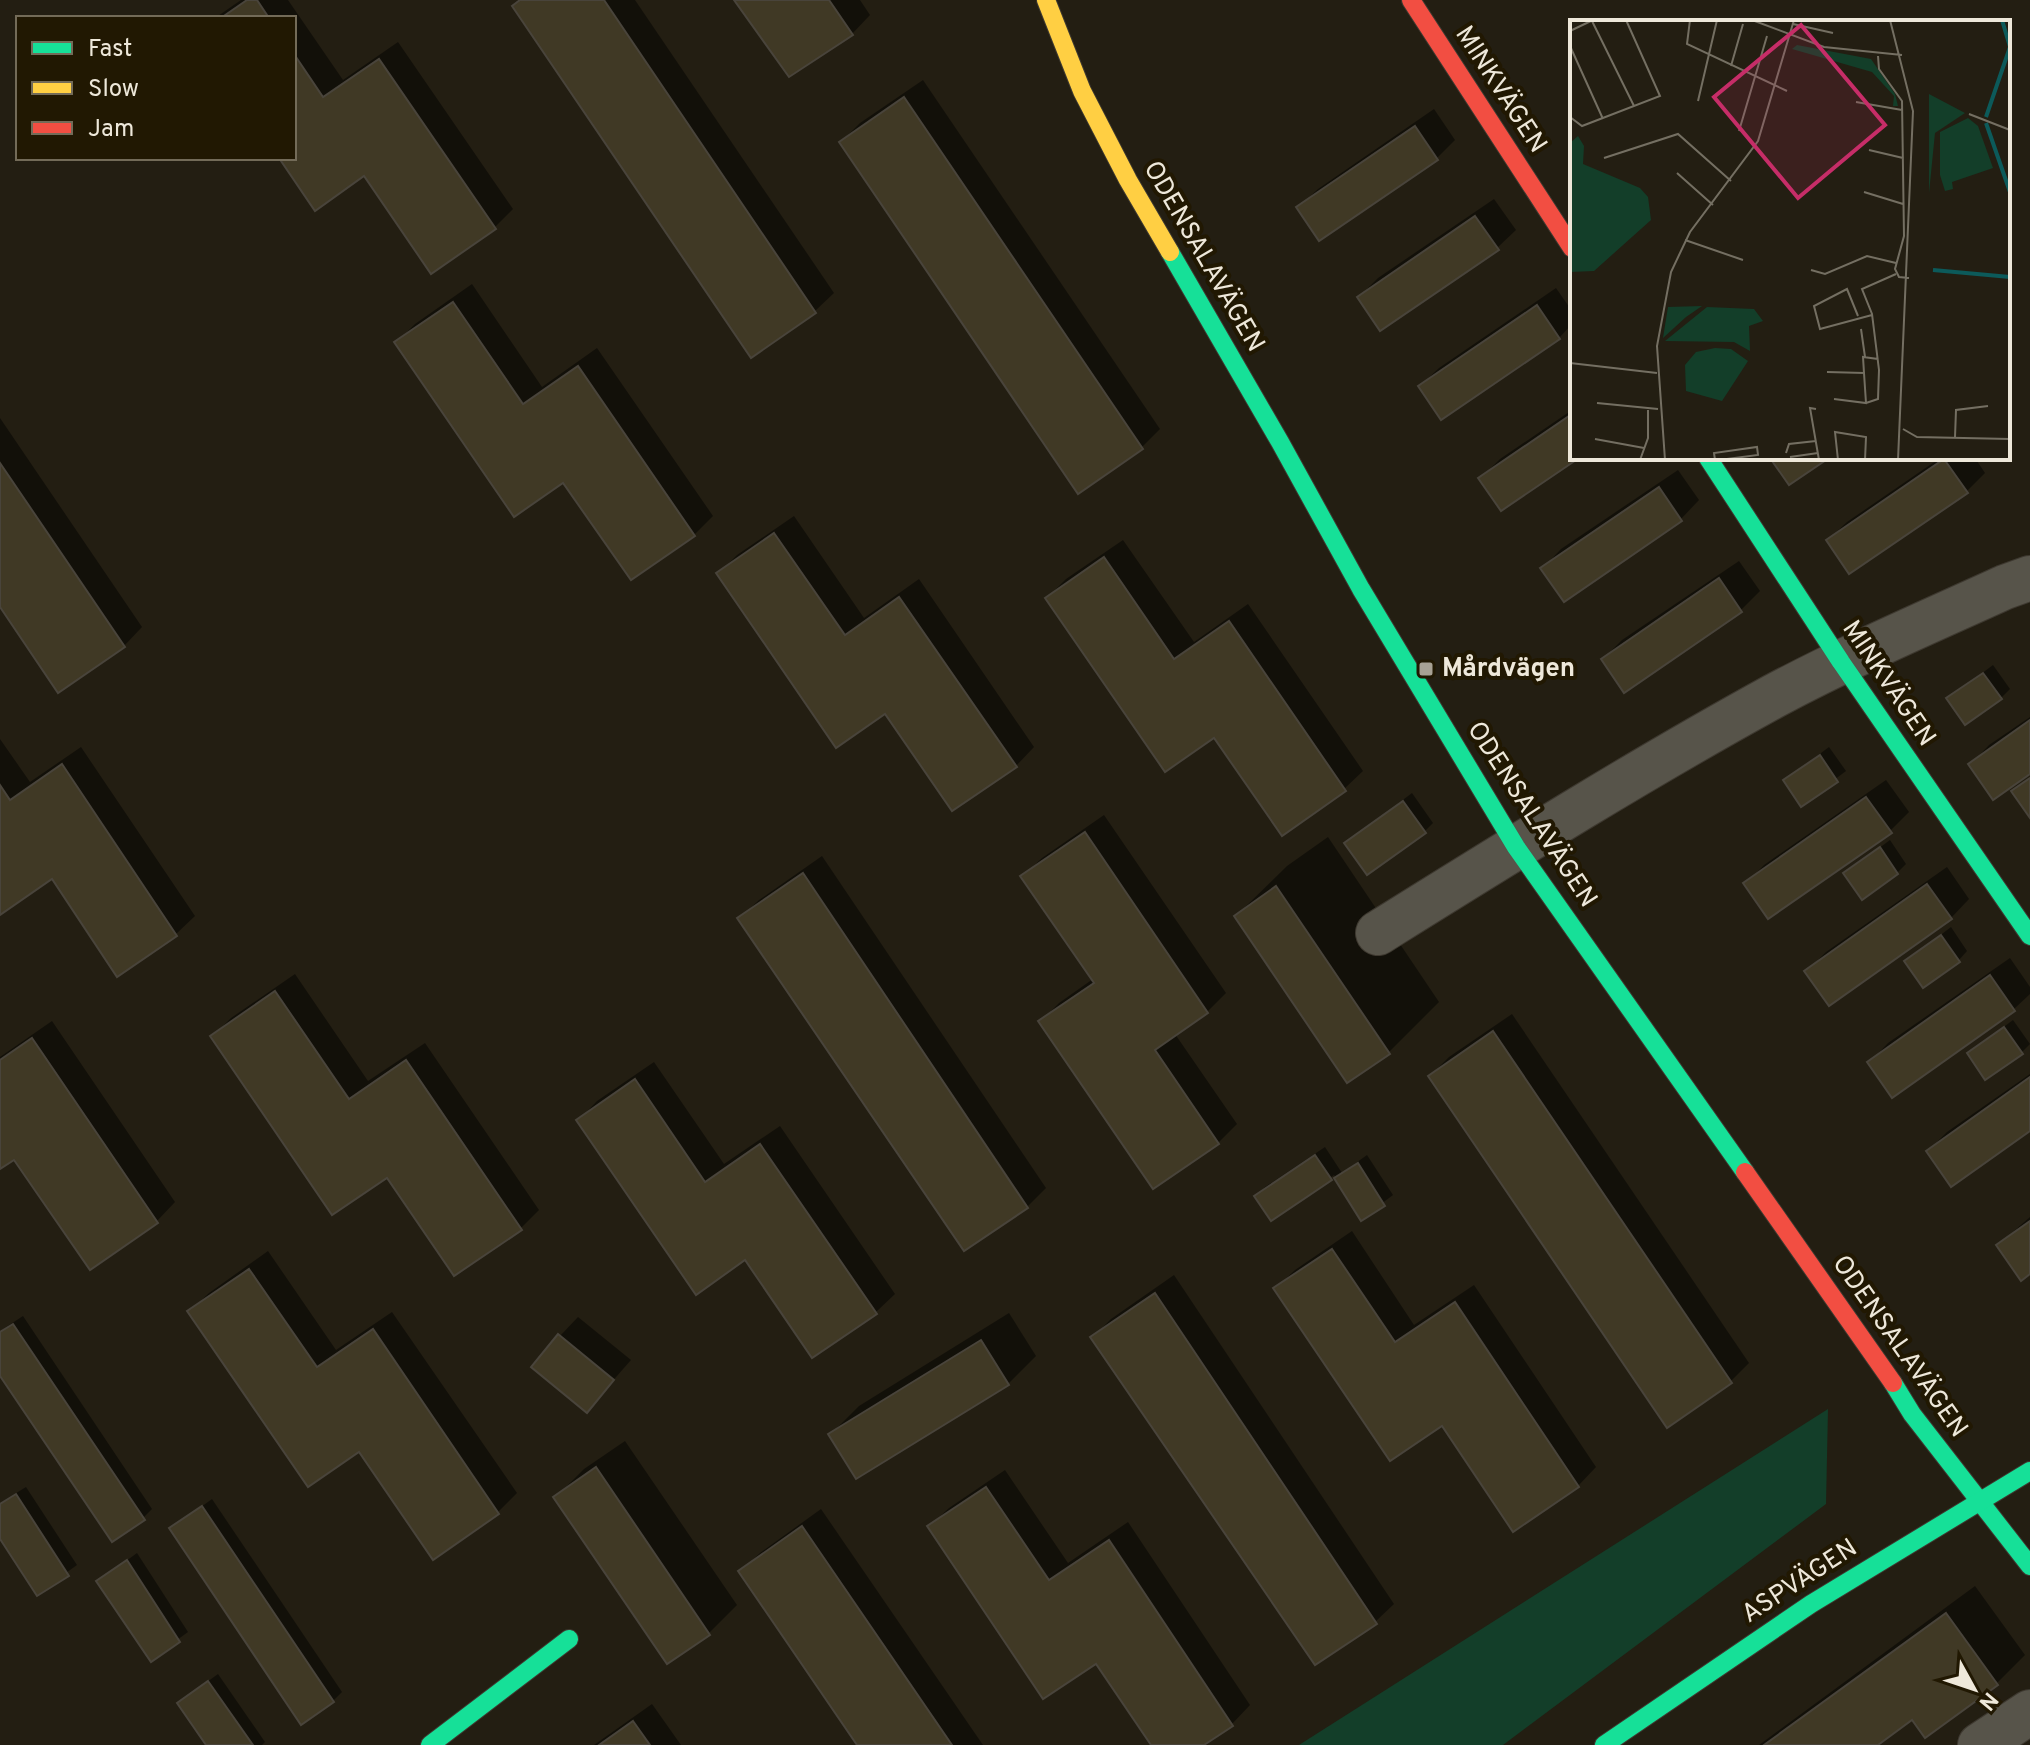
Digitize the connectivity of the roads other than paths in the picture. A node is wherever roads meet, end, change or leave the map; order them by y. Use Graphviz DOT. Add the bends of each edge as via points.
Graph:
graph roads {
  1 [pos="1046,0"];
  2 [pos="1411,0"];
  3 [pos="1570,245"];
  4 [pos="1709,460"];
  5 [pos="2030,578"];
  6 [pos="1841,662"];
  7 [pos="1516,847"];
  8 [pos="1378,933"];
  9 [pos="2030,936"];
  10 [pos="2030,1471"];
  11 [pos="1978,1501"];
  12 [pos="2030,1566"];
  13 [pos="569,1639"];
  14 [pos="2030,1712"];
  15 [pos="430,1745"];
  16 [pos="1604,1745"];
  17 [pos="1980,1745"];
  1 -- 7 [label="street, ODENSALAVÄGEN" via="1082,91 1128,180 1361,589"];
  2 -- 3 [label="street, MINKVÄGEN"];
  4 -- 6 [label="street, MINKVÄGEN"];
  5 -- 6 [label="street"];
  6 -- 7 [label="street"];
  6 -- 9 [label="street, MINKVÄGEN"];
  7 -- 8 [label="street"];
  7 -- 11 [label="street, ODENSALAVÄGEN"];
  10 -- 11 [label="street, ASPVÄGEN"];
  11 -- 12 [label="street, ODENSALAVÄGEN"];
  11 -- 16 [label="street, ASPVÄGEN" via="1811,1604"];
  13 -- 15 [label="street"];
  14 -- 17 [label="street"];
}
